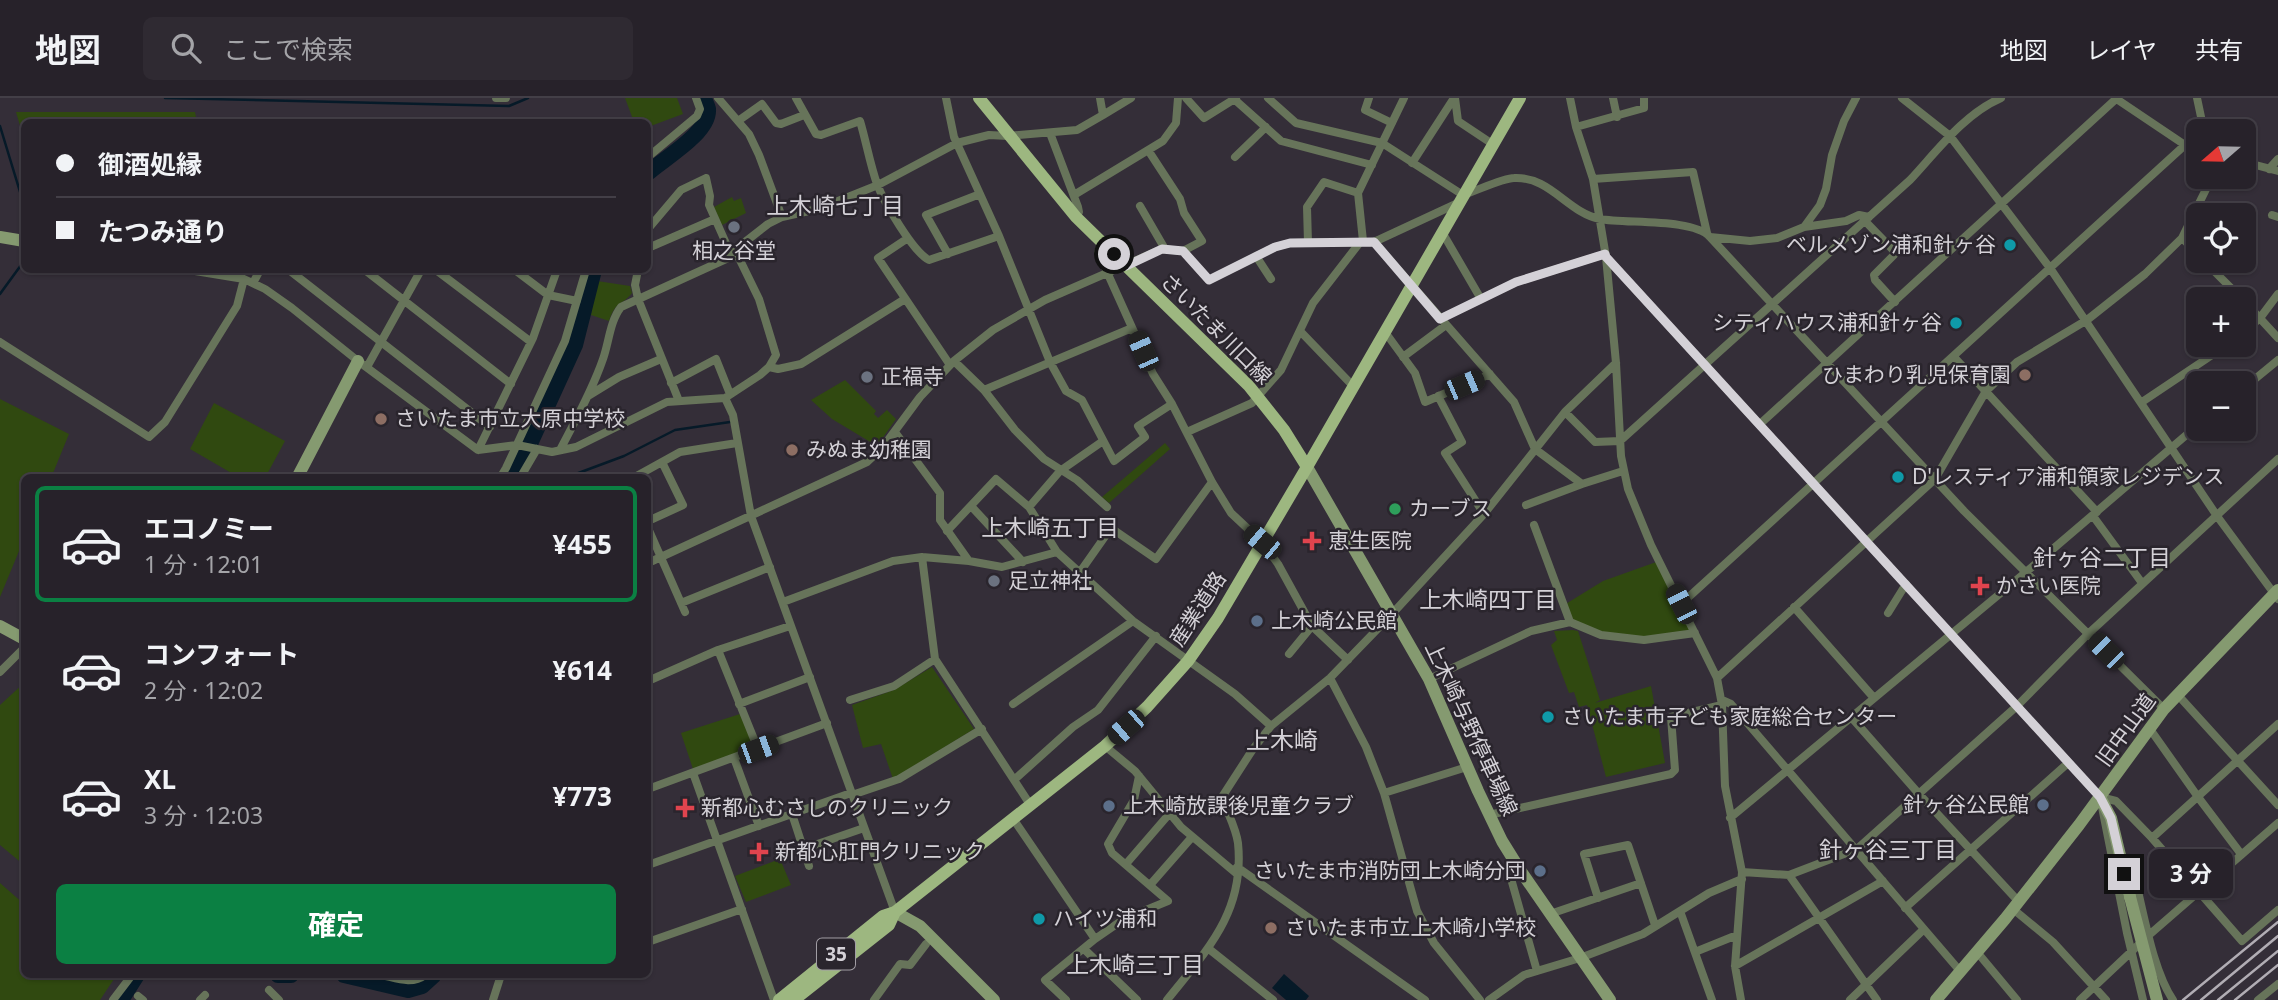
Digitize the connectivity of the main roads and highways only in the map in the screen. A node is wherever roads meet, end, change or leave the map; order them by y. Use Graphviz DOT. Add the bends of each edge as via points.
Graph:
graph roads {
  1 [pos="979,98"];
  2 [pos="1520,98"];
  3 [pos="0,237"];
  4 [pos="21,240"];
  5 [pos="362,364"];
  6 [pos="1307,467"];
  7 [pos="299,474"];
  8 [pos="2277,595"];
  9 [pos="0,626"];
  10 [pos="21,637"];
  11 [pos="2100,797"];
  12 [pos="895,912"];
  13 [pos="779,1000"];
  14 [pos="794,1000"];
  15 [pos="982,1000"];
  16 [pos="994,1000"];
  17 [pos="1610,1000"];
  18 [pos="1936,1000"];
  19 [pos="2157,1000"];
  1 -- 6 [label="main road, さいたま川口線" via="1076,217 1259,398"];
  2 -- 6 [label="main road, 産業道路 / 35"];
  3 -- 4 [label="main road"];
  5 -- 7 [label="main road"];
  6 -- 12 [label="main road, 産業道路 / 35" via="1218,618 1147,707 1014,820"];
  6 -- 17 [label="main road, 上木崎与野停車場線" via="1429,679 1489,815 1516,863"];
  8 -- 11 [label="main road, 旧中山道" via="2177,694"];
  9 -- 10 [label="main road"];
  11 -- 18 [label="main road, 旧中山道"];
  11 -- 19 [label="main road, bridge" via="2134,892"];
  12 -- 13 [label="main road, 産業道路 / 35" via="883,916"];
  12 -- 14 [label="main road, 産業道路 / 35" via="889,925"];
  12 -- 15 [label="main road"];
  12 -- 16 [label="main road" via="920,926"];
}
